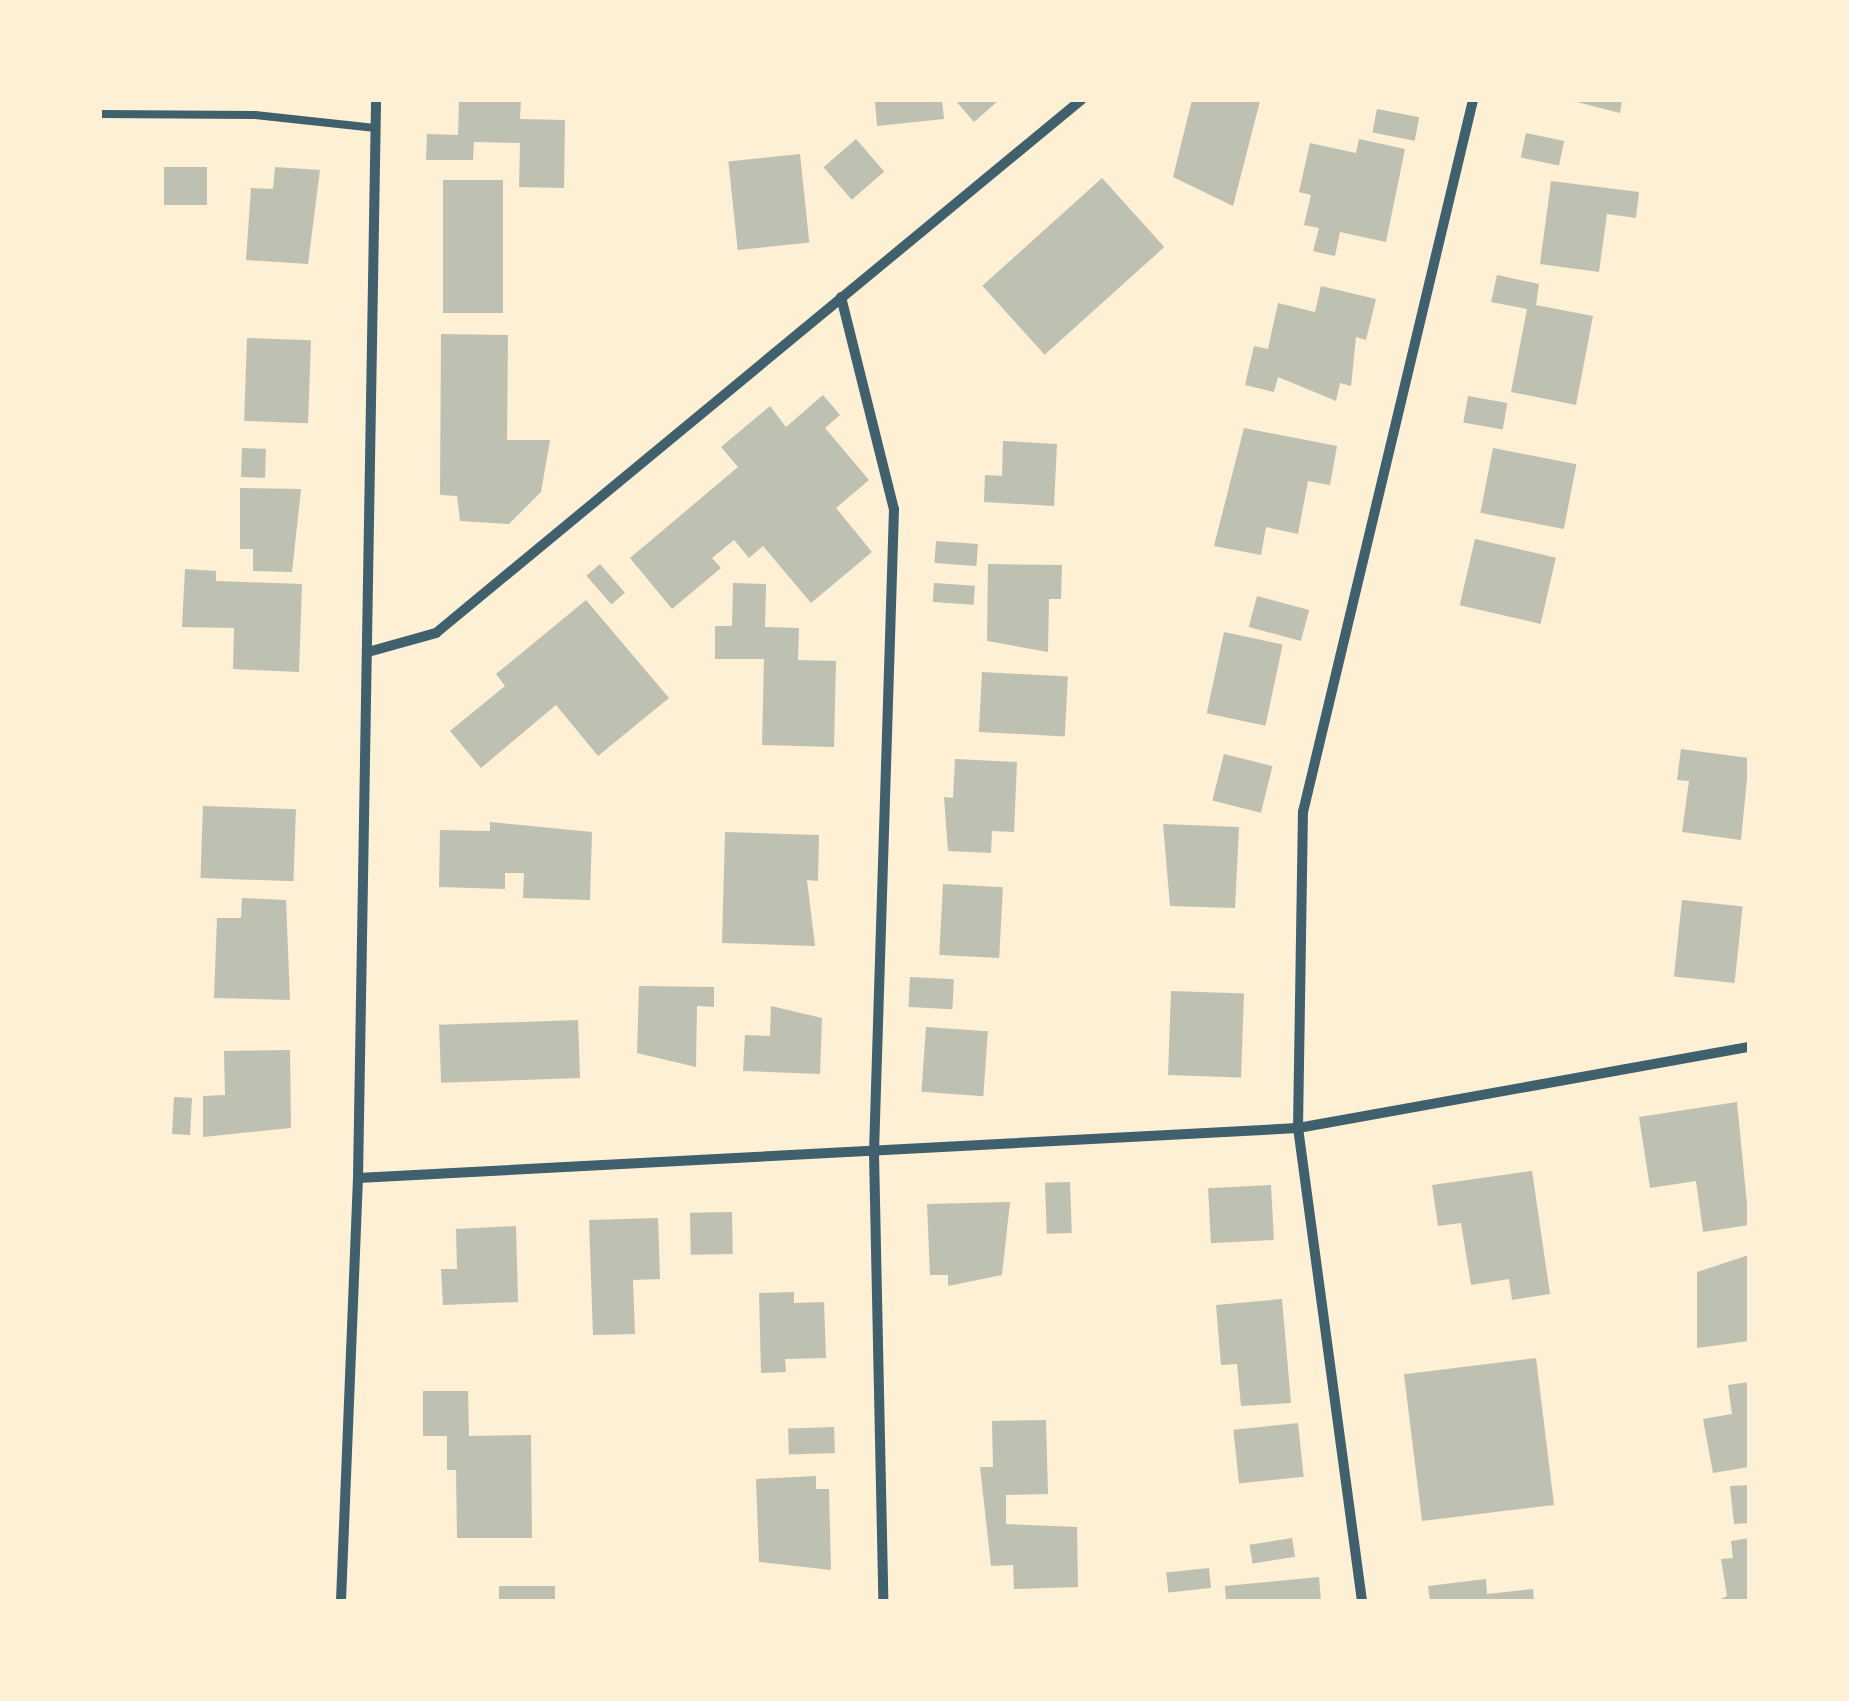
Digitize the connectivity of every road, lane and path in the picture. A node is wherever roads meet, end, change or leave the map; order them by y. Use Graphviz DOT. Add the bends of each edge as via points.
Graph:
graph roads {
  1 [pos="376,100"];
  2 [pos="1081,100"];
  3 [pos="1473,100"];
  4 [pos="100,114"];
  5 [pos="376,128"];
  6 [pos="841,297"];
  7 [pos="368,652"];
  8 [pos="1749,1046"];
  9 [pos="1298,1128"];
  10 [pos="874,1153"];
  11 [pos="358,1178"];
  12 [pos="341,1601"];
  13 [pos="883,1601"];
  14 [pos="1362,1601"];
  1 -- 5 [label="street"];
  2 -- 6 [label="street"];
  3 -- 9 [label="street" via="1302,812"];
  4 -- 5 [label="lane" via="255,115"];
  5 -- 7 [label="street"];
  6 -- 7 [label="street" via="436,633"];
  6 -- 10 [label="street" via="894,509"];
  7 -- 11 [label="street"];
  8 -- 9 [label="street"];
  9 -- 10 [label="street"];
  9 -- 14 [label="street"];
  10 -- 11 [label="street"];
  10 -- 13 [label="street"];
  11 -- 12 [label="street"];
}
